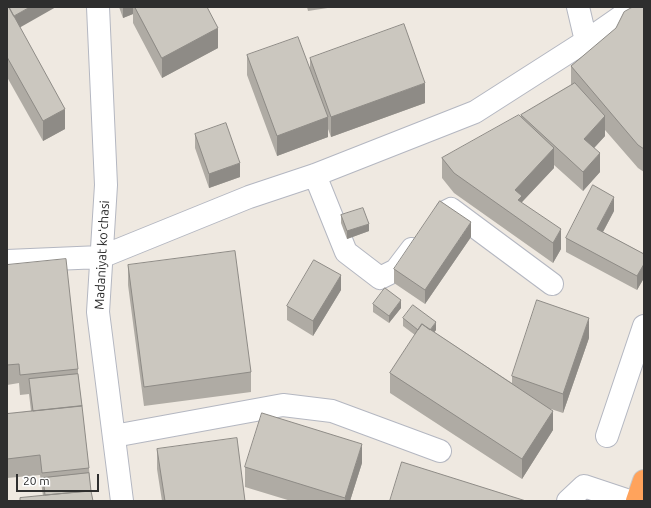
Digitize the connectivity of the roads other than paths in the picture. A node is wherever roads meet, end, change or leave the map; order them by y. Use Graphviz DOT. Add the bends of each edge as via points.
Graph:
graph roads {
  1 [pos="98,7"];
  2 [pos="578,7"];
  3 [pos="635,7"];
  4 [pos="586,41"];
  5 [pos="315,175"];
  6 [pos="102,258"];
  7 [pos="7,261"];
  8 [pos="552,284"];
  9 [pos="644,326"];
  10 [pos="636,379"];
  11 [pos="114,436"];
  12 [pos="607,436"];
  13 [pos="440,451"];
  14 [pos="644,480"];
  15 [pos="122,501"];
  16 [pos="568,501"];
  17 [pos="629,501"];
  18 [pos="637,501"];
  1 -- 6 [label="street, Madaniyat koʻchasi" via="106,185"];
  2 -- 4 [label="street"];
  3 -- 4 [label="street"];
  4 -- 5 [label="street" via="475,112"];
  5 -- 6 [label="street" via="249,197"];
  5 -- 8 [label="street" via="346,252 380,278 396,270 438,213 451,209"];
  6 -- 7 [label="street"];
  6 -- 11 [label="street, Madaniyat koʻchasi" via="98,312"];
  9 -- 10 [label="street"];
  10 -- 12 [label="street"];
  11 -- 13 [label="street" via="283,405 332,411"];
  11 -- 15 [label="street, Madaniyat koʻchasi"];
  14 -- 18 [label="highway"];
  16 -- 17 [label="street" via="584,486"];
}
